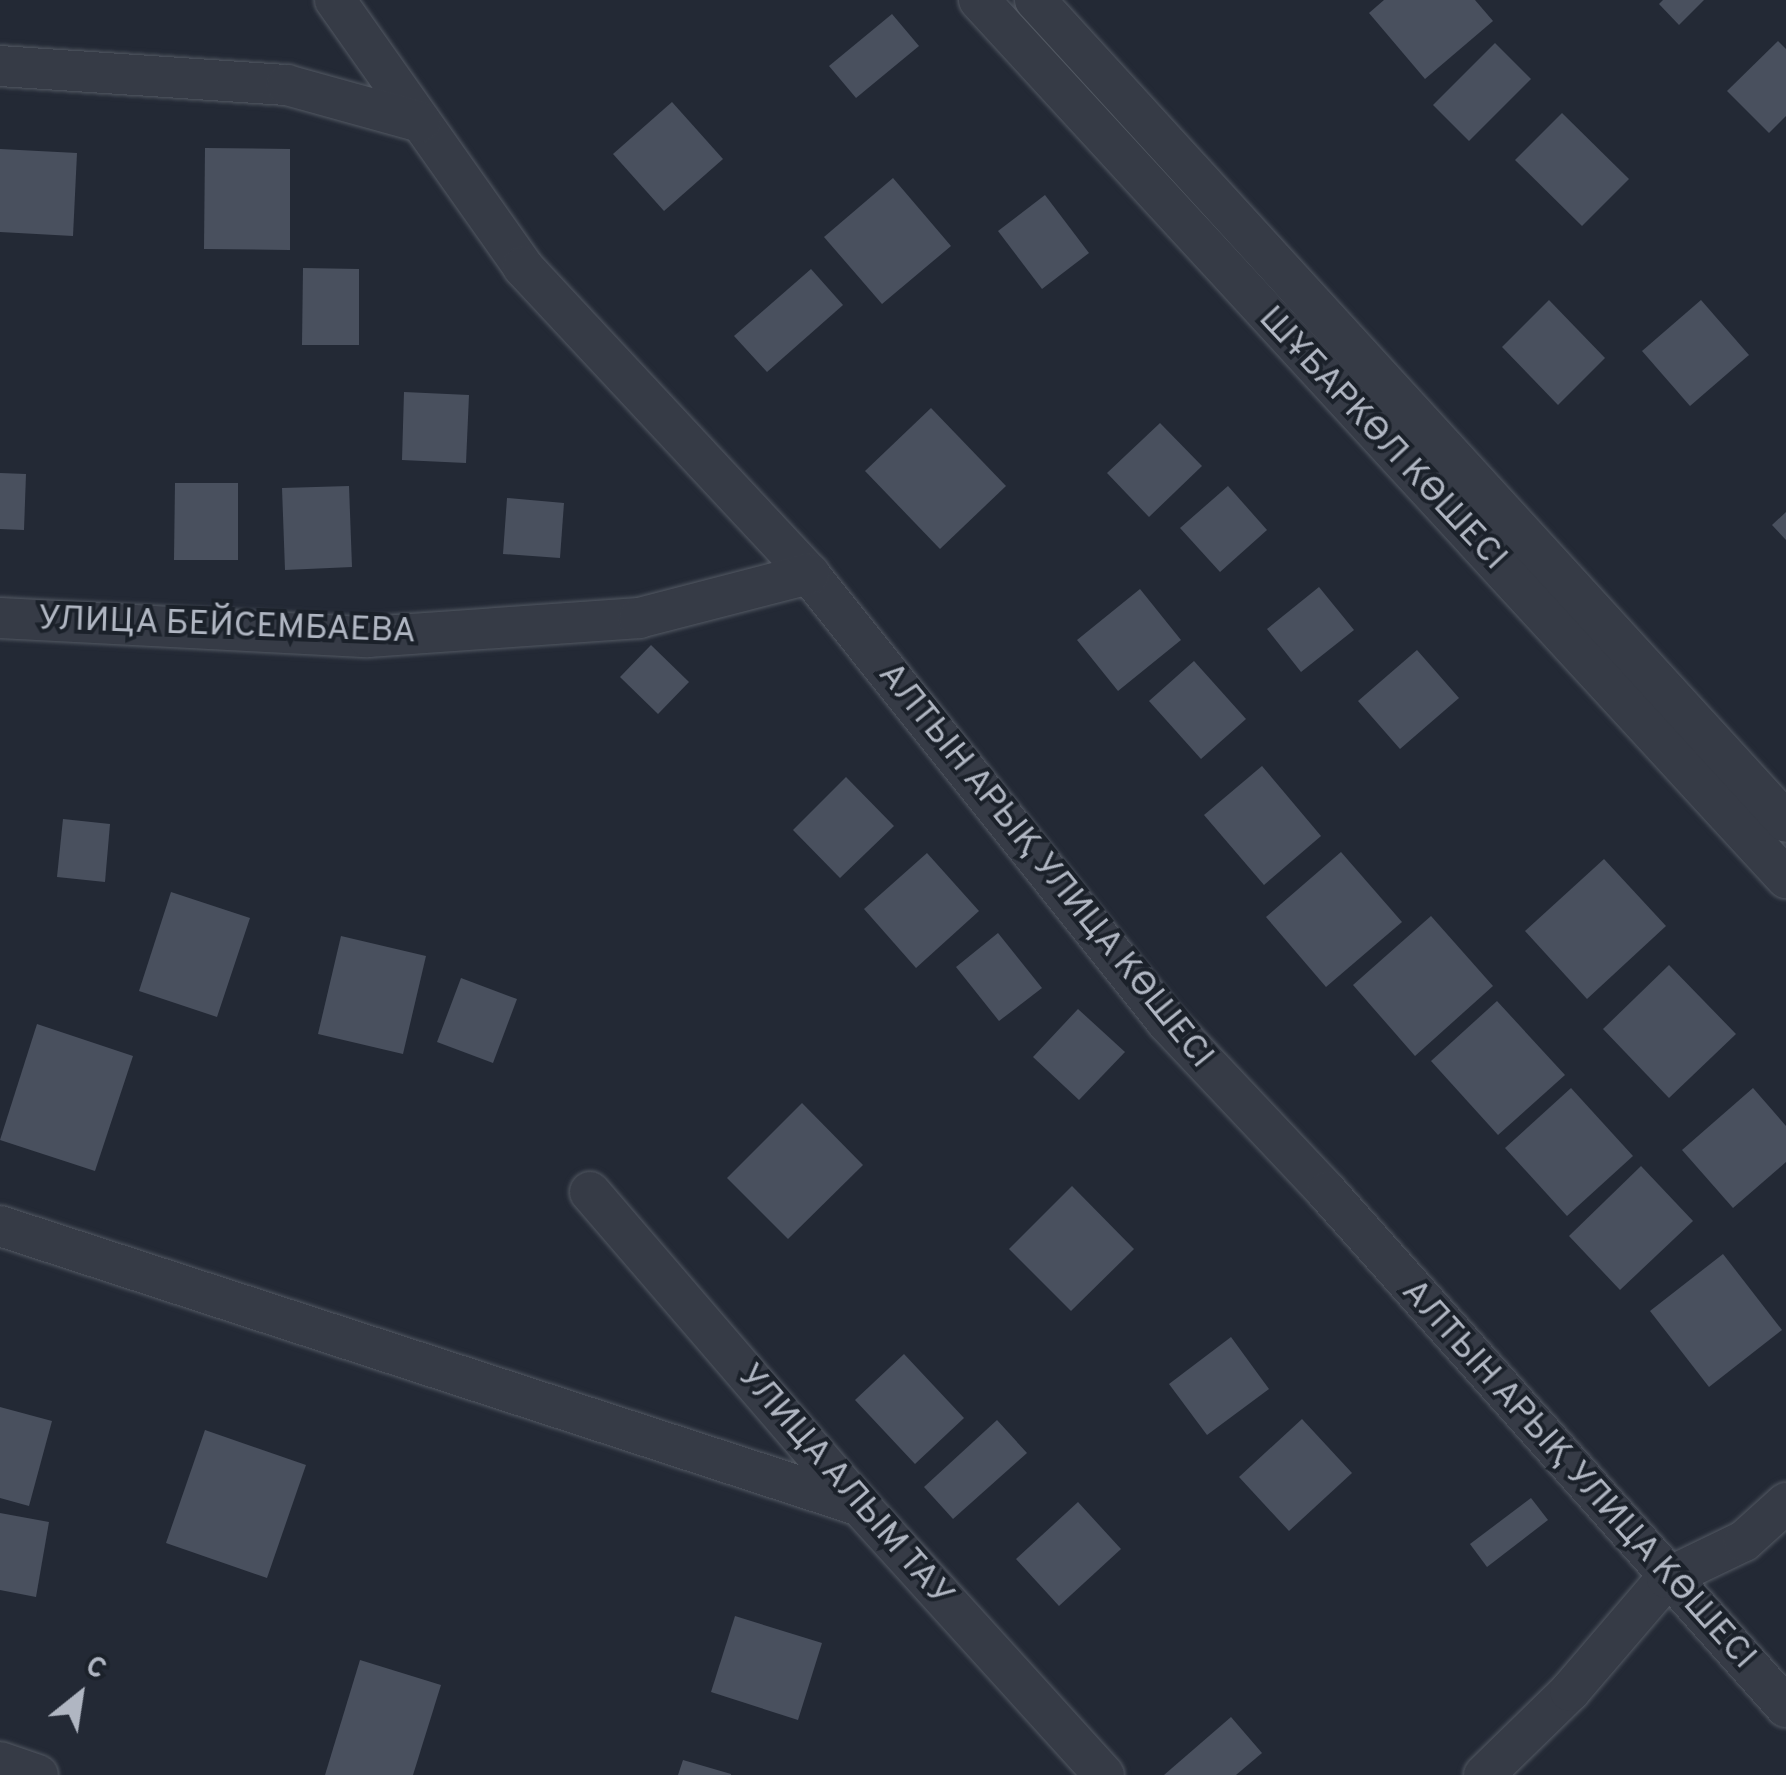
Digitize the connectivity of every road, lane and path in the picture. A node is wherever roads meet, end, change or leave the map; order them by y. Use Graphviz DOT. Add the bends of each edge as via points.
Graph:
graph roads {
  1 [pos="335,0"];
  2 [pos="978,0"];
  3 [pos="1035,0"];
  4 [pos="0,66"];
  5 [pos="420,122"];
  6 [pos="809,574"];
  7 [pos="0,618"];
  8 [pos="1786,822"];
  9 [pos="1786,878"];
  10 [pos="590,1192"];
  11 [pos="0,1226"];
  12 [pos="1786,1503"];
  13 [pos="860,1506"];
  14 [pos="1666,1578"];
  15 [pos="1786,1707"];
  16 [pos="0,1762"];
  17 [pos="38,1775"];
  18 [pos="1104,1775"];
  19 [pos="1484,1775"];
  1 -- 5 [label="street, АЛТЫН АРЫҚ УЛИЦА КӨШЕСІ"];
  2 -- 9 [label="street, ШҰБАРКӨЛ КӨШЕСІ"];
  3 -- 8 [label="street, ШҰБАРКӨЛ КӨШЕСІ"];
  4 -- 5 [label="street" via="288,85"];
  5 -- 6 [label="street, АЛТЫН АРЫҚ УЛИЦА КӨШЕСІ" via="523,267"];
  6 -- 7 [label="street, УЛИЦА БЕЙСЕМБАЕВА" via="639,618 368,638"];
  6 -- 14 [label="street, АЛТЫН АРЫҚ УЛИЦА КӨШЕСІ" via="1167,1022 1327,1192"];
  10 -- 13 [label="street, УЛИЦА АЛЫМ ТАУ"];
  11 -- 13 [label="street"];
  12 -- 14 [label="street" via="1744,1541"];
  13 -- 18 [label="street, УЛИЦА АЛЫМ ТАУ"];
  14 -- 15 [label="street, АЛТЫН АРЫҚ УЛИЦА КӨШЕСІ"];
  14 -- 19 [label="street" via="1570,1691"];
  16 -- 17 [label="street"];
}
